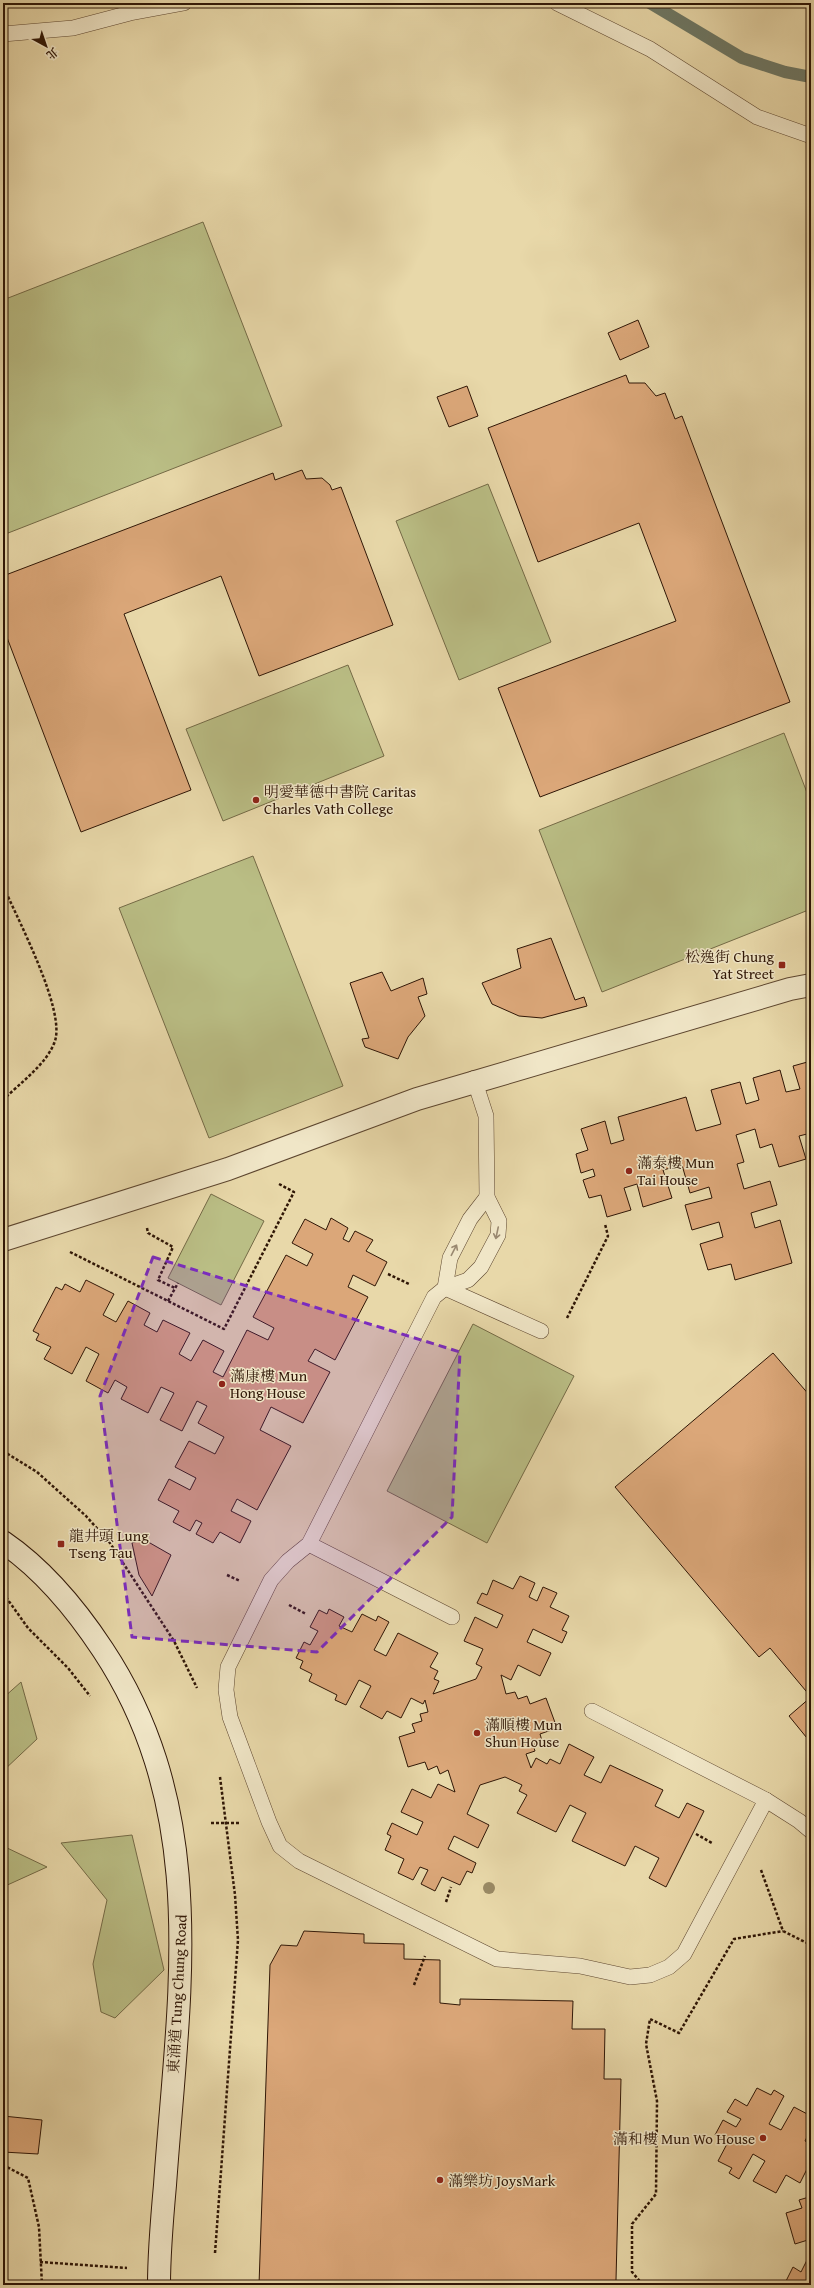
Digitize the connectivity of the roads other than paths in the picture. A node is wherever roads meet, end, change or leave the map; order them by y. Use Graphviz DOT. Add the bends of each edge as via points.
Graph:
graph roads {
  1 [pos="184,3"];
  2 [pos="557,3"];
  3 [pos="3,34"];
  4 [pos="811,136"];
  5 [pos="811,985"];
  6 [pos="476,1082"];
  7 [pos="486,1197"];
  8 [pos="3,1240"];
  9 [pos="445,1288"];
  10 [pos="541,1331"];
  11 [pos="3,1542"];
  12 [pos="309,1544"];
  13 [pos="452,1617"];
  14 [pos="592,1711"];
  15 [pos="766,1800"];
  16 [pos="811,1831"];
  17 [pos="159,2285"];
  1 -- 3 [label="lane" via="130,13 72,28"];
  2 -- 4 [label="lane" via="650,49 757,117"];
  5 -- 6 [label="street"];
  6 -- 7 [label="lane" via="486,1116"];
  6 -- 8 [label="street" via="417,1099 244,1164"];
  9 -- 7 [label="lane, one-way" via="450,1258 470,1219"];
  7 -- 9 [label="lane, one-way" via="499,1221 498,1235 481,1267 468,1280"];
  9 -- 10 [label="lane"];
  9 -- 12 [label="lane" via="434,1297"];
  11 -- 17 [label="street, 東涌道 Tung Chung Road" via="60,1592 82,1618 120,1675 150,1741 166,1793 178,1866 182,1944"];
  12 -- 13 [label="lane"];
  12 -- 15 [label="lane" via="288,1561 271,1580 228,1667 226,1690 230,1717 269,1822 280,1846 299,1861 497,1959 580,1966 630,1977 650,1975 669,1967 684,1954"];
  14 -- 15 [label="lane"];
  15 -- 16 [label="lane"];
}
